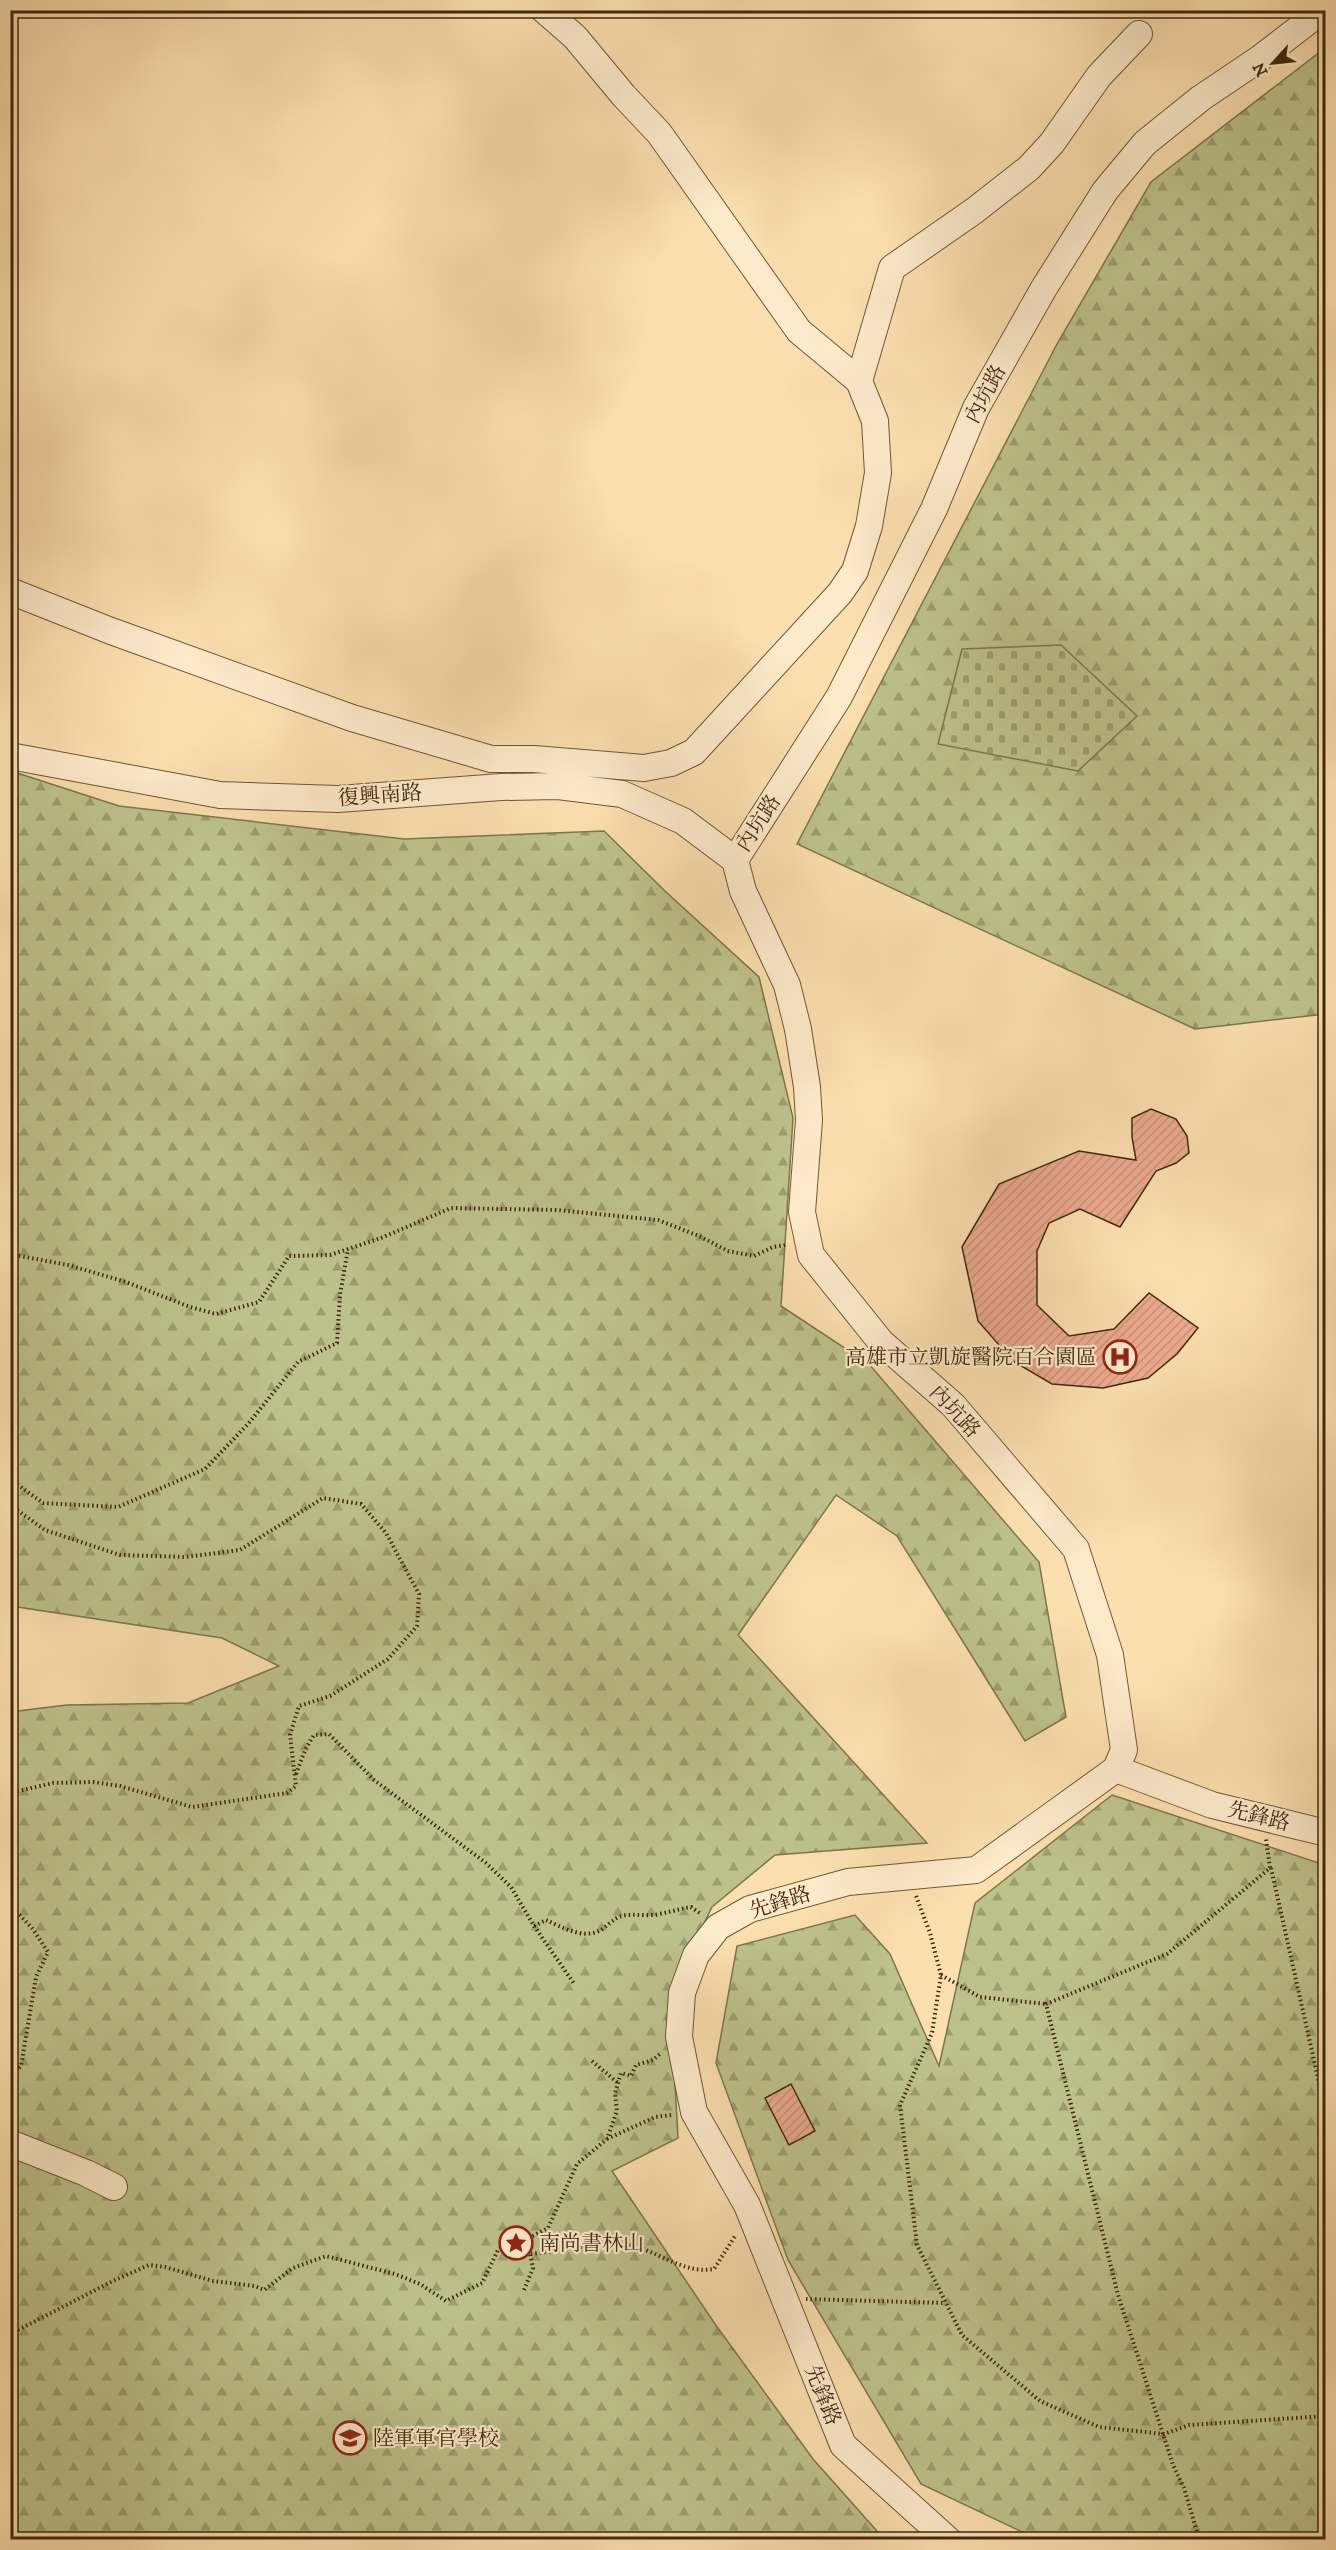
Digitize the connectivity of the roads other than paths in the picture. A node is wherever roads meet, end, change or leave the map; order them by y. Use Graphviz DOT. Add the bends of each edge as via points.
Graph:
graph roads {
  1 [pos="544,10"];
  2 [pos="1323,10"];
  3 [pos="1139,34"];
  4 [pos="859,381"];
  5 [pos="10,591"];
  6 [pos="10,756"];
  7 [pos="735,860"];
  8 [pos="1116,1769"];
  9 [pos="1326,1833"];
  10 [pos="10,2144"];
  11 [pos="114,2187"];
  12 [pos="948,2540"];
  1 -- 4 [label="street" via="575,37 659,133 799,332"];
  2 -- 7 [label="street, 內坑路" via="1145,143 1105,191 976,408 934,509 839,697"];
  3 -- 4 [label="street" via="1099,76 1053,143 1029,168 892,268"];
  4 -- 5 [label="street" via="875,421 878,473 869,526 855,571 840,593 694,752 671,763 644,768 491,759 352,717"];
  6 -- 7 [label="street, 復興南路" via="220,795 338,799 558,786 622,794 682,822"];
  7 -- 8 [label="street, 內坑路" via="743,891 786,986 798,1029 808,1120 802,1212 811,1255 881,1342 953,1405 1076,1549 1110,1654 1124,1750"];
  8 -- 9 [label="street, 先鋒路" via="1212,1805"];
  8 -- 12 [label="street, 先鋒路" via="976,1870 838,1885 750,1909 718,1927 696,1956 682,1994 679,2037 694,2112 747,2205 843,2445"];
  10 -- 11 [label="street"];
}
